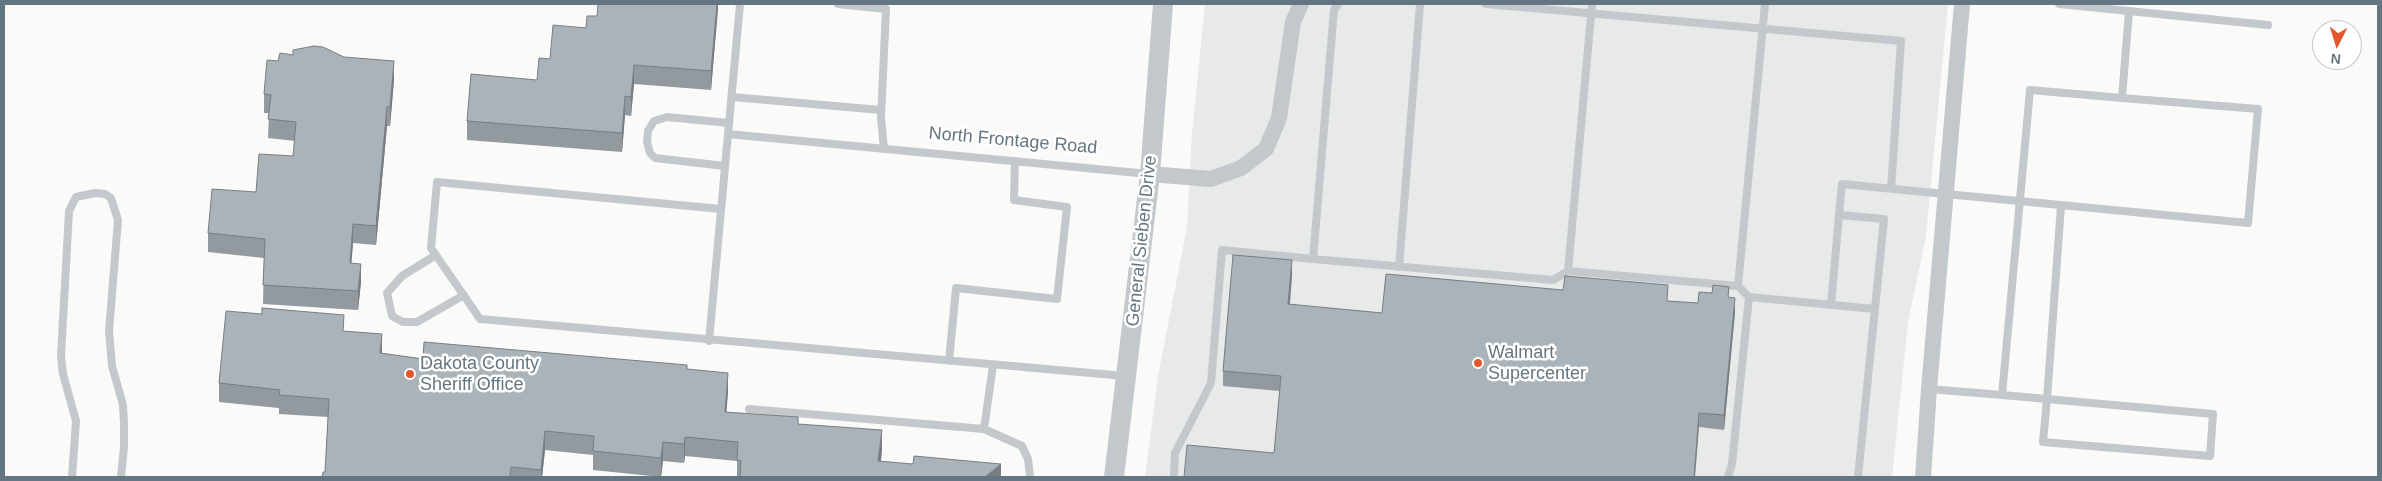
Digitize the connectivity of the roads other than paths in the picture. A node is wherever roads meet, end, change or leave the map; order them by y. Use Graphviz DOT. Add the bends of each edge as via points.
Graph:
graph roads {
  1 [pos="740,4"];
  2 [pos="838,4"];
  3 [pos="1163,4"];
  4 [pos="1301,4"];
  5 [pos="1338,4"];
  6 [pos="1420,4"];
  7 [pos="1486,4"];
  8 [pos="1592,4"];
  9 [pos="1764,4"];
  10 [pos="1962,4"];
  11 [pos="2059,4"];
  12 [pos="2129,11"];
  13 [pos="1591,13"];
  14 [pos="2268,25"];
  15 [pos="1762,28"];
  16 [pos="732,97"];
  17 [pos="2122,98"];
  18 [pos="882,110"];
  19 [pos="729,122"];
  20 [pos="728,134"];
  21 [pos="884,149"];
  22 [pos="1015,161"];
  23 [pos="725,166"];
  24 [pos="1150,174"];
  25 [pos="1891,189"];
  26 [pos="1947,195"];
  27 [pos="2021,202"];
  28 [pos="2061,206"];
  29 [pos="721,209"];
  30 [pos="1839,215"];
  31 [pos="436,255"];
  32 [pos="1313,259"];
  33 [pos="1400,267"];
  34 [pos="1568,271"];
  35 [pos="1738,286"];
  36 [pos="464,295"];
  37 [pos="1749,297"];
  38 [pos="1831,305"];
  39 [pos="1875,309"];
  40 [pos="709,340"];
  41 [pos="950,361"];
  42 [pos="993,365"];
  43 [pos="1127,376"];
  44 [pos="1929,389"];
  45 [pos="2002,396"];
  46 [pos="2046,399"];
  47 [pos="749,409"];
  48 [pos="984,428"];
  49 [pos="72,477"];
  50 [pos="121,477"];
  51 [pos="1030,477"];
  52 [pos="1114,477"];
  53 [pos="1174,477"];
  54 [pos="1728,477"];
  55 [pos="1858,477"];
  56 [pos="1923,477"];
  1 -- 16 [label="lane"];
  2 -- 18 [label="lane" via="886,9"];
  3 -- 24 [label="street, General Sieben Drive"];
  4 -- 24 [label="street, North Frontage Road" via="1293,22 1279,118 1266,149 1241,168 1211,179"];
  5 -- 32 [label="lane" via="1334,10"];
  6 -- 33 [label="lane"];
  7 -- 13 [label="lane"];
  8 -- 13 [label="lane"];
  9 -- 15 [label="lane"];
  10 -- 26 [label="street"];
  11 -- 12 [label="lane"];
  12 -- 14 [label="lane"];
  12 -- 17 [label="lane"];
  13 -- 15 [label="lane"];
  13 -- 34 [label="lane"];
  15 -- 25 [label="lane" via="1901,41"];
  15 -- 35 [label="lane"];
  16 -- 18 [label="lane"];
  16 -- 19 [label="lane"];
  17 -- 27 [label="lane" via="2030,90"];
  17 -- 28 [label="lane" via="2258,109 2248,222"];
  18 -- 21 [label="lane"];
  19 -- 20 [label="lane"];
  19 -- 23 [label="lane" via="667,117 654,121 648,131 647,142 655,158"];
  20 -- 21 [label="lane, North Frontage Road"];
  20 -- 23 [label="lane"];
  21 -- 22 [label="lane, North Frontage Road"];
  22 -- 24 [label="lane, North Frontage Road"];
  22 -- 41 [label="lane" via="1014,200 1067,207 1057,299 956,288"];
  23 -- 29 [label="lane"];
  24 -- 43 [label="street, General Sieben Drive"];
  25 -- 26 [label="lane"];
  25 -- 30 [label="lane" via="1842,184"];
  26 -- 27 [label="lane"];
  26 -- 44 [label="street"];
  27 -- 28 [label="lane"];
  27 -- 45 [label="lane"];
  28 -- 46 [label="lane"];
  29 -- 31 [label="lane" via="437,182 431,248"];
  29 -- 40 [label="lane"];
  30 -- 38 [label="lane"];
  30 -- 39 [label="lane" via="1884,218"];
  31 -- 36 [label="lane"];
  31 -- 36 [label="lane" via="402,276 387,293 392,316 403,322 417,322"];
  32 -- 33 [label="lane"];
  32 -- 53 [label="lane" via="1222,250 1211,383 1175,453"];
  33 -- 34 [label="lane" via="1553,280"];
  34 -- 35 [label="lane"];
  35 -- 37 [label="lane"];
  36 -- 40 [label="lane" via="480,319"];
  37 -- 38 [label="lane"];
  37 -- 54 [label="lane"];
  38 -- 39 [label="lane"];
  39 -- 55 [label="lane"];
  40 -- 41 [label="lane"];
  41 -- 42 [label="lane"];
  42 -- 43 [label="lane"];
  42 -- 48 [label="lane"];
  43 -- 52 [label="street, General Sieben Drive"];
  44 -- 45 [label="lane"];
  44 -- 56 [label="street"];
  45 -- 46 [label="lane"];
  46 -- 46 [label="lane" via="2213,414 2210,456 2044,442"];
  47 -- 48 [label="lane"];
  48 -- 51 [label="lane" via="1022,446 1028,458"];
  49 -- 50 [label="lane" via="76,421 61,356 69,211 76,197 95,193 111,198 118,220 109,332 112,366 123,405"];
}
